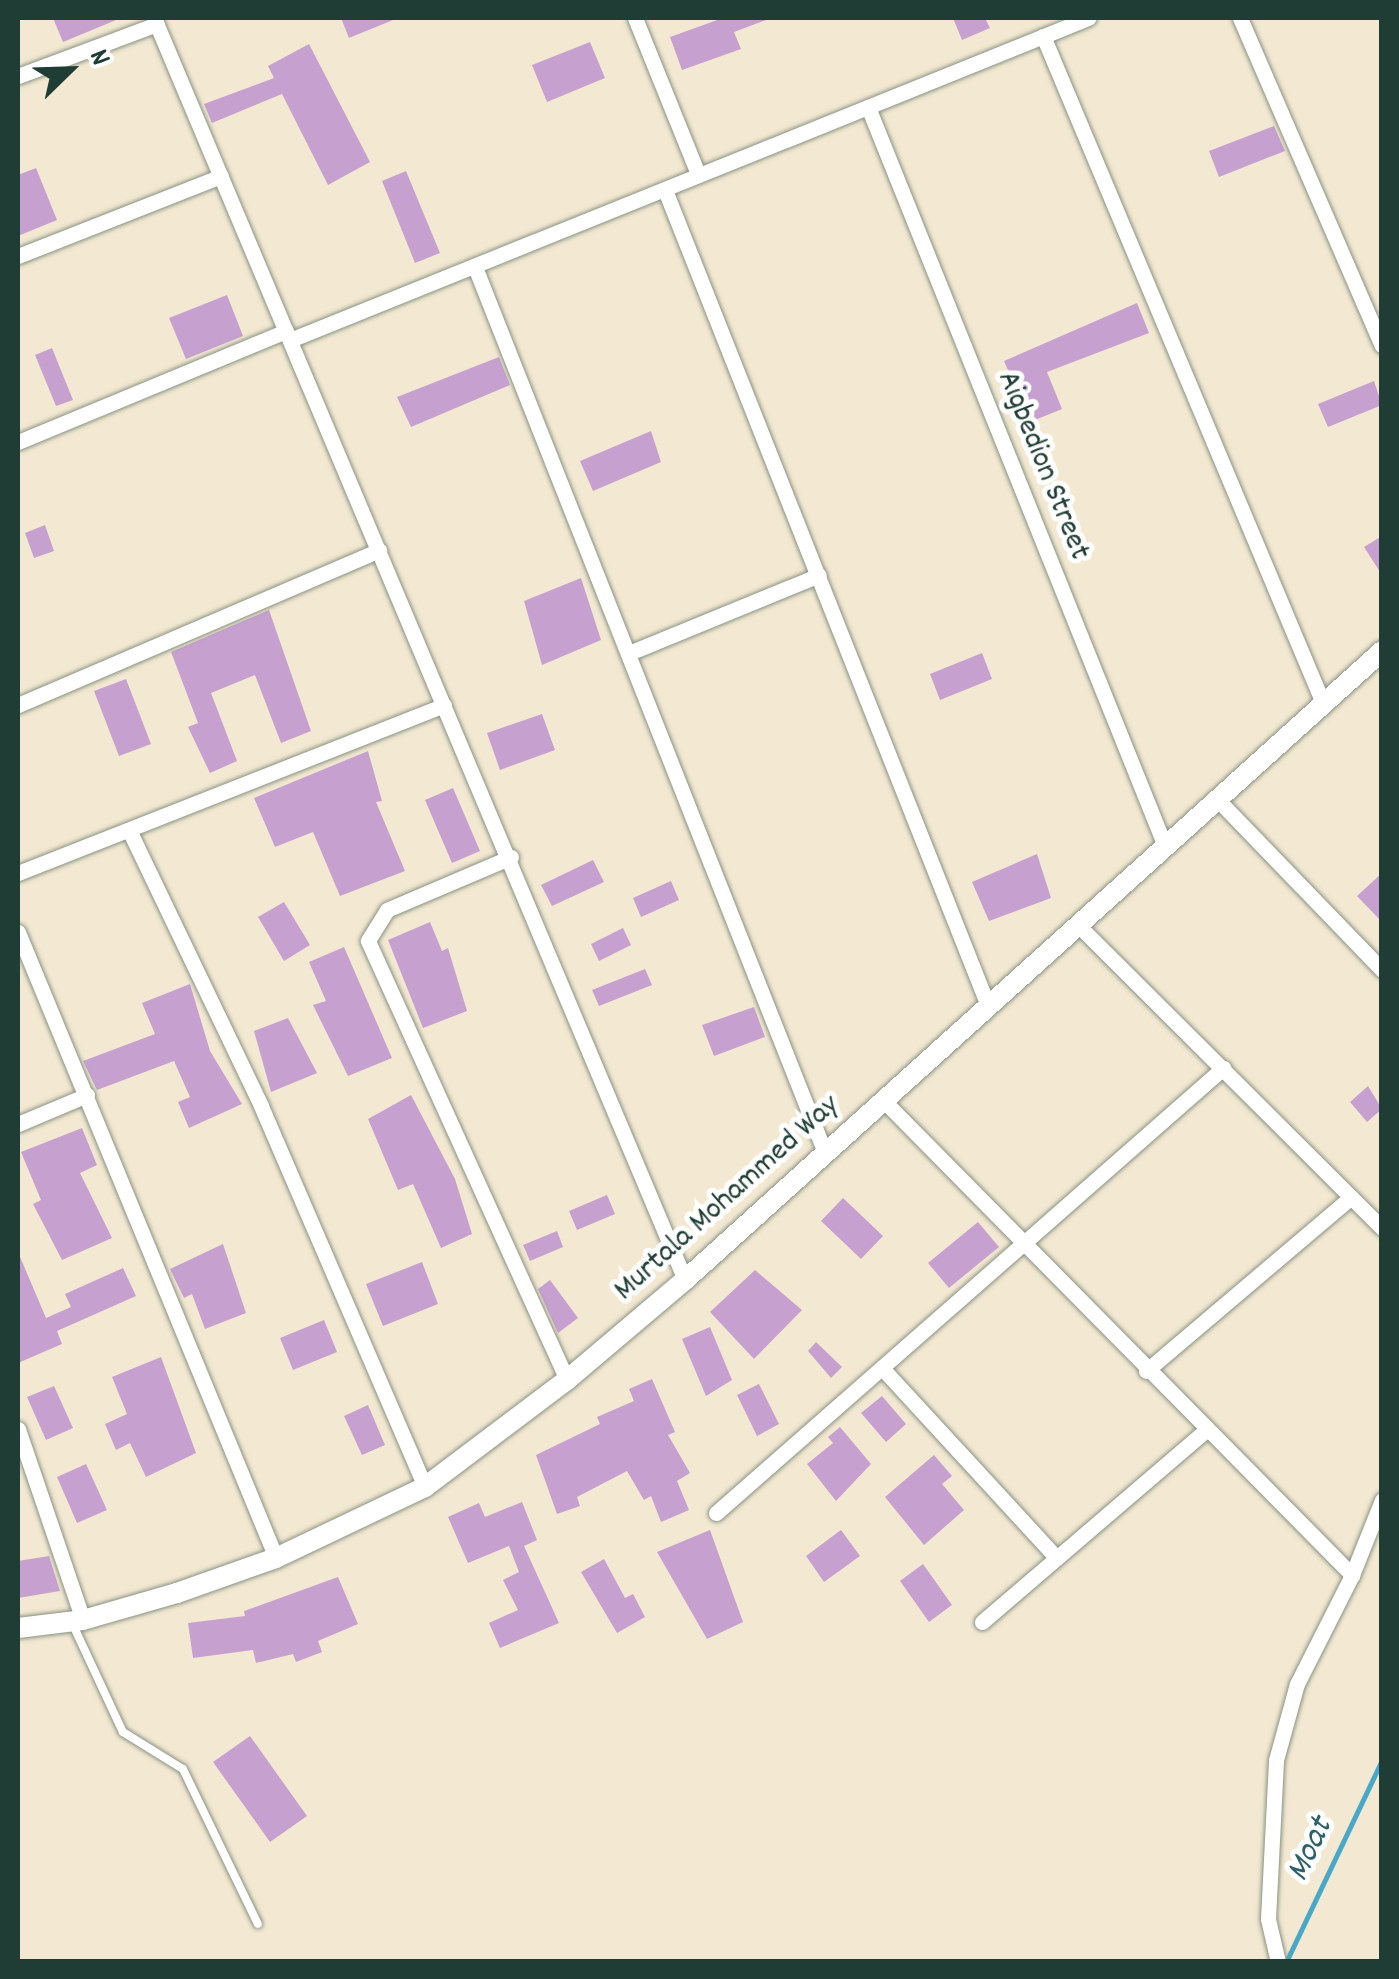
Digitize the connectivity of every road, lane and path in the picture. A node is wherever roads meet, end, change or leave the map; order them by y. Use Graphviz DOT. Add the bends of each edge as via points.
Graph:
graph roads {
  1 [pos="635,18"];
  2 [pos="1087,18"];
  3 [pos="1240,18"];
  4 [pos="155,21"];
  5 [pos="1042,36"];
  6 [pos="18,76"];
  7 [pos="868,107"];
  8 [pos="698,174"];
  9 [pos="221,176"];
  10 [pos="664,190"];
  11 [pos="18,256"];
  12 [pos="475,267"];
  13 [pos="288,335"];
  14 [pos="1382,346"];
  15 [pos="18,442"];
  16 [pos="379,550"];
  17 [pos="819,575"];
  18 [pos="628,653"];
  19 [pos="1377,663"];
  20 [pos="1323,703"];
  21 [pos="18,705"];
  22 [pos="444,705"];
  23 [pos="1217,799"];
  24 [pos="129,830"];
  25 [pos="1165,846"];
  26 [pos="511,857"];
  27 [pos="18,873"];
  28 [pos="1078,924"];
  29 [pos="18,932"];
  30 [pos="1382,970"];
  31 [pos="988,1006"];
  32 [pos="1223,1068"];
  33 [pos="87,1095"];
  34 [pos="883,1100"];
  35 [pos="18,1124"];
  36 [pos="825,1153"];
  37 [pos="1351,1197"];
  38 [pos="1382,1228"];
  39 [pos="1024,1244"];
  40 [pos="684,1280"];
  41 [pos="882,1368"];
  42 [pos="1146,1372"];
  43 [pos="567,1380"];
  44 [pos="18,1430"];
  45 [pos="1204,1432"];
  46 [pos="425,1487"];
  47 [pos="1382,1500"];
  48 [pos="716,1513"];
  49 [pos="276,1558"];
  50 [pos="1057,1558"];
  51 [pos="1352,1576"];
  52 [pos="77,1620"];
  53 [pos="982,1622"];
  54 [pos="18,1628"];
  55 [pos="258,1924"];
  56 [pos="1278,1962"];
  1 -- 8 [label="street"];
  2 -- 5 [label="street"];
  3 -- 14 [label="street"];
  4 -- 6 [label="street"];
  4 -- 9 [label="street"];
  5 -- 7 [label="street"];
  5 -- 20 [label="street"];
  7 -- 8 [label="street"];
  7 -- 25 [label="street, Aigbedion Street"];
  8 -- 10 [label="street"];
  9 -- 11 [label="street"];
  9 -- 13 [label="street"];
  10 -- 12 [label="street"];
  10 -- 17 [label="street"];
  12 -- 13 [label="street"];
  12 -- 18 [label="street"];
  13 -- 15 [label="street"];
  13 -- 16 [label="street"];
  16 -- 21 [label="street"];
  16 -- 22 [label="street"];
  17 -- 18 [label="street"];
  17 -- 31 [label="street"];
  18 -- 36 [label="street"];
  19 -- 20 [label="street, Murtala Mohammed Way"];
  20 -- 23 [label="street, Murtala Mohammed Way"];
  22 -- 24 [label="street"];
  22 -- 26 [label="street"];
  23 -- 25 [label="street, Murtala Mohammed Way"];
  23 -- 30 [label="street"];
  24 -- 27 [label="street"];
  24 -- 46 [label="street" via="261,1106"];
  25 -- 28 [label="street, Murtala Mohammed Way"];
  26 -- 40 [label="street"];
  26 -- 43 [label="street" via="387,910 368,941"];
  28 -- 31 [label="street, Murtala Mohammed Way"];
  28 -- 32 [label="street"];
  29 -- 33 [label="street"];
  31 -- 34 [label="street, Murtala Mohammed Way"];
  32 -- 37 [label="street"];
  32 -- 39 [label="street"];
  33 -- 35 [label="street"];
  33 -- 49 [label="street"];
  34 -- 36 [label="street, Murtala Mohammed Way"];
  34 -- 39 [label="street"];
  36 -- 40 [label="street, Murtala Mohammed Way"];
  37 -- 38 [label="street"];
  37 -- 42 [label="street"];
  39 -- 41 [label="street"];
  39 -- 42 [label="street"];
  40 -- 43 [label="street, Murtala Mohammed Way"];
  41 -- 48 [label="street"];
  41 -- 50 [label="street"];
  42 -- 45 [label="street"];
  43 -- 46 [label="street, Murtala Mohammed Way"];
  44 -- 52 [label="street"];
  45 -- 50 [label="street"];
  45 -- 51 [label="street"];
  46 -- 49 [label="street, Murtala Mohammed Way"];
  47 -- 51 [label="street"];
  49 -- 52 [label="street, Murtala Mohammed Way"];
  50 -- 53 [label="street"];
  51 -- 56 [label="street" via="1297,1684 1276,1760 1268,1919"];
  52 -- 54 [label="street, Murtala Mohammed Way"];
  52 -- 55 [label="lane" via="123,1732 183,1769"];
}
